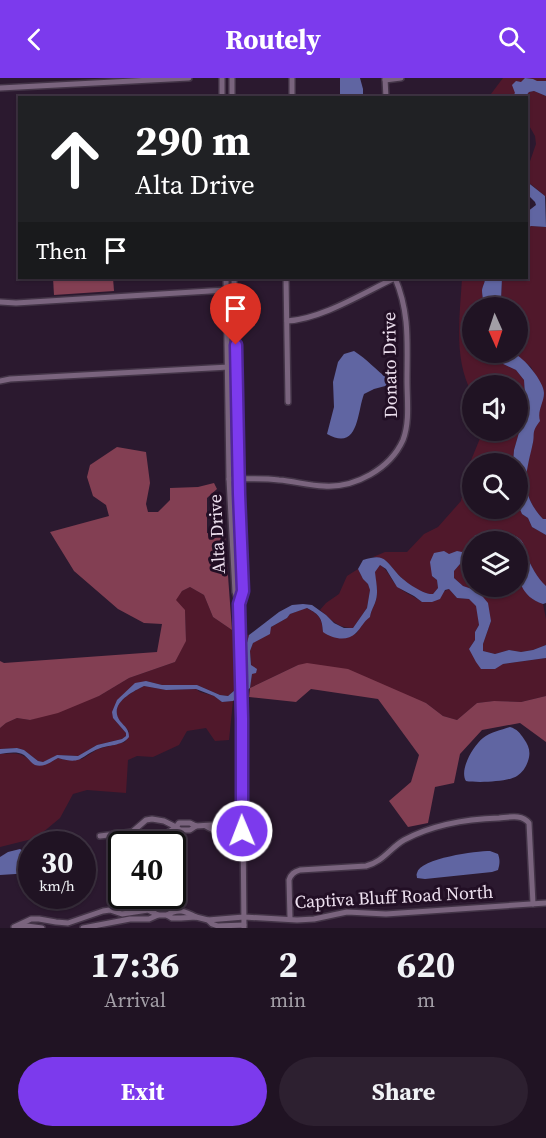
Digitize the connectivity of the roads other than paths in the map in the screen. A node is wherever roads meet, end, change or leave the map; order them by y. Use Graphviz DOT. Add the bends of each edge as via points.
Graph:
graph roads {
  1 [pos="189,78"];
  2 [pos="222,78"];
  3 [pos="232,78"];
  4 [pos="292,78"];
  5 [pos="401,78"];
  6 [pos="385,79"];
  7 [pos="0,88"];
  8 [pos="222,96"];
  9 [pos="232,96"];
  10 [pos="292,96"];
  11 [pos="386,96"];
  12 [pos="226,279"];
  13 [pos="234,279"];
  14 [pos="286,279"];
  15 [pos="393,279"];
  16 [pos="395,279"];
  17 [pos="226,290"];
  18 [pos="0,302"];
  19 [pos="287,321"];
  20 [pos="236,366"];
  21 [pos="227,367"];
  22 [pos="0,381"];
  23 [pos="288,402"];
  24 [pos="229,479"];
  25 [pos="238,479"];
  26 [pos="239,604"];
  27 [pos="242,823"];
  28 [pos="221,824"];
  29 [pos="206,826"];
  30 [pos="176,827"];
  31 [pos="133,831"];
  32 [pos="170,831"];
  33 [pos="242,831"];
  34 [pos="221,832"];
  35 [pos="108,835"];
  36 [pos="100,836"];
  37 [pos="546,903"];
  38 [pos="533,904"];
  39 [pos="158,915"];
  40 [pos="244,917"];
  41 [pos="290,918"];
  42 [pos="208,921"];
  43 [pos="244,927"];
  44 [pos="12,928"];
  45 [pos="42,928"];
  46 [pos="83,928"];
  1 -- 7 [label="street"];
  2 -- 8 [label="street"];
  3 -- 9 [label="street"];
  4 -- 10 [label="street"];
  5 -- 6 [label="street"];
  6 -- 11 [label="street"];
  12 -- 17 [label="street, Alta Drive"];
  13 -- 20 [label="street, Alta Drive"];
  14 -- 19 [label="street"];
  15 -- 19 [label="street" via="317,315"];
  16 -- 25 [label="street, Donato Drive" via="406,310 407,418 396,451 383,466 344,485"];
  17 -- 18 [label="street"];
  17 -- 21 [label="street, Alta Drive"];
  19 -- 23 [label="street"];
  20 -- 21 [label="street"];
  20 -- 25 [label="street, Alta Drive"];
  21 -- 22 [label="street"];
  21 -- 24 [label="street, Alta Drive"];
  24 -- 25 [label="street"];
  24 -- 26 [label="street, Alta Drive" via="235,592"];
  25 -- 26 [label="street, Alta Drive" via="243,591"];
  26 -- 27 [label="street"];
  27 -- 28 [label="street"];
  27 -- 33 [label="street"];
  28 -- 29 [label="street"];
  28 -- 34 [label="street"];
  29 -- 30 [label="street" via="190,830"];
  29 -- 34 [label="street"];
  30 -- 31 [label="street" via="152,819"];
  30 -- 32 [label="street"];
  33 -- 34 [label="street"];
  33 -- 40 [label="street"];
  35 -- 36 [label="street"];
  37 -- 38 [label="street, Captiva Bluff Road North"];
  38 -- 41 [label="street, Captiva Bluff Road North"];
  38 -- 41 [label="street" via="529,823 518,817 458,821 418,833 373,865 294,872 289,880"];
  39 -- 42 [label="street"];
  39 -- 44 [label="street" via="147,910 122,914 110,910 68,923 31,919"];
  39 -- 46 [label="street"];
  40 -- 41 [label="street, Captiva Bluff Road North"];
  40 -- 42 [label="street, Captiva Bluff Road North"];
  40 -- 43 [label="street"];
  42 -- 43 [label="street" via="218,926"];
  44 -- 45 [label="street"];
}
